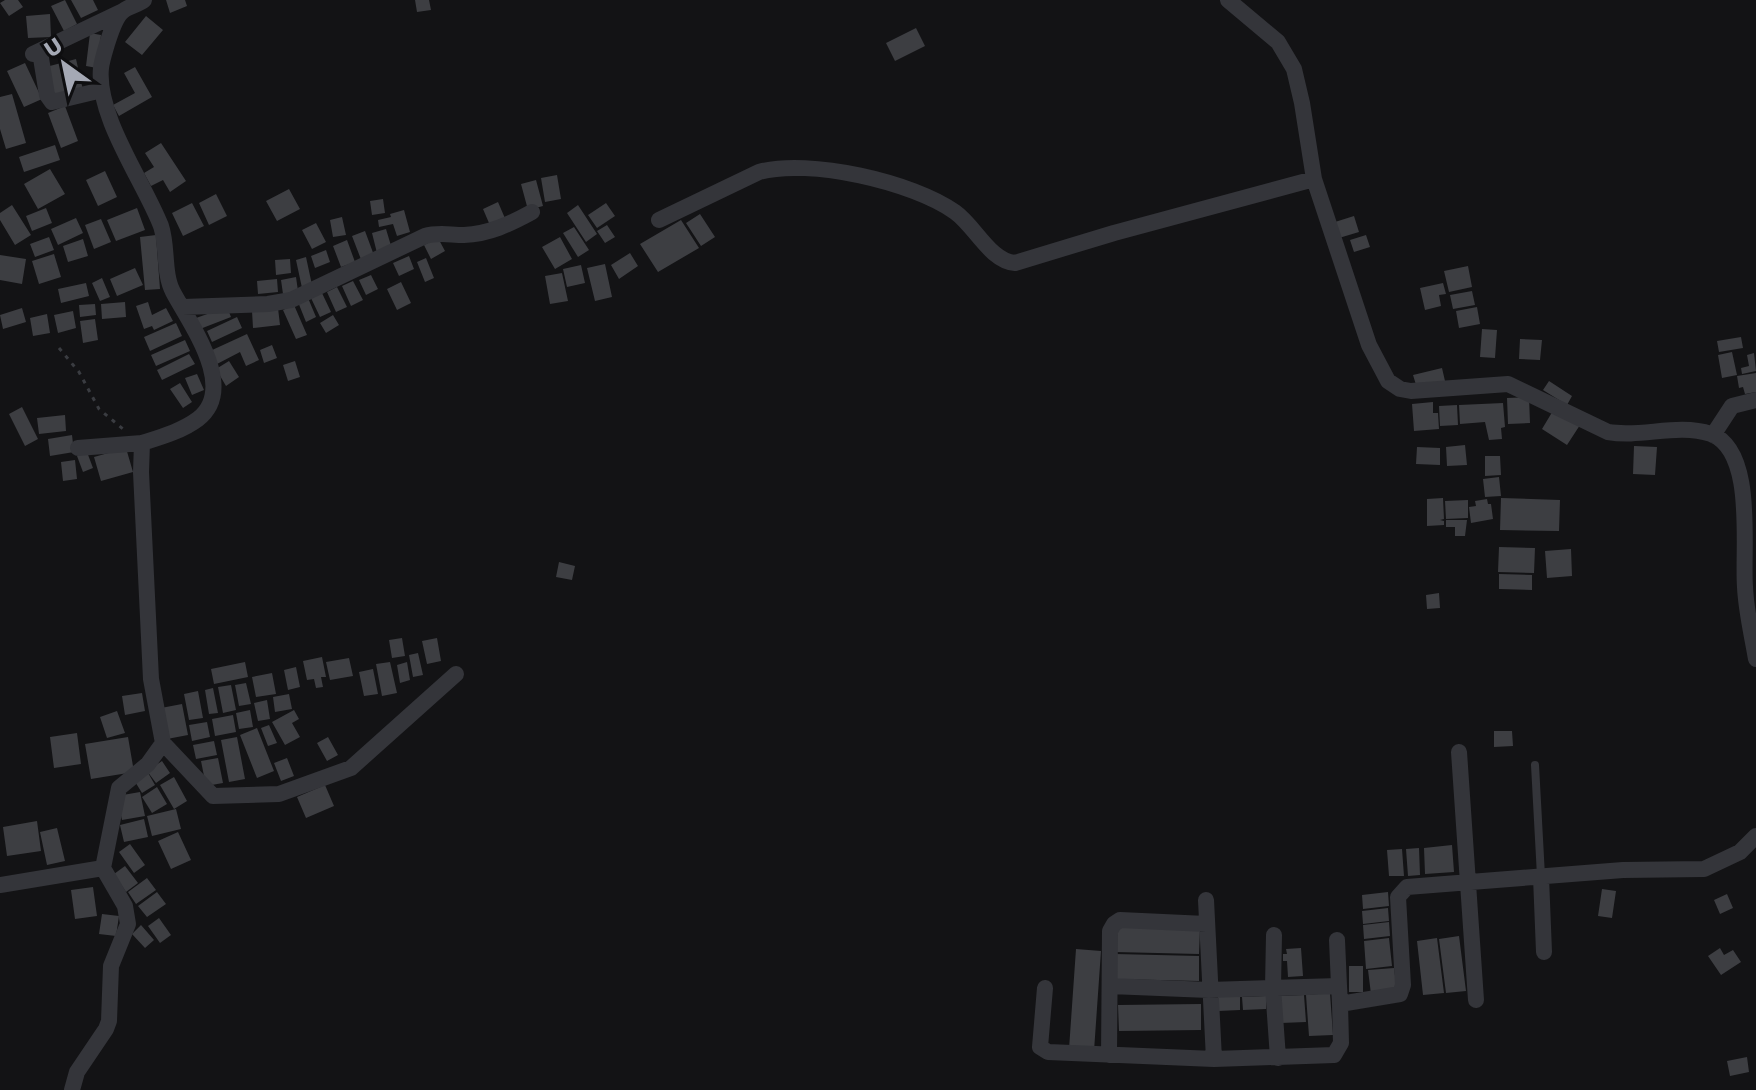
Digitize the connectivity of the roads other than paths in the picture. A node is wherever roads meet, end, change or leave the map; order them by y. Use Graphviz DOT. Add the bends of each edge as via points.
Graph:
graph roads {
  1 [pos="144,0"];
  2 [pos="1228,0"];
  3 [pos="121,12"];
  4 [pos="102,90"];
  5 [pos="1314,179"];
  6 [pos="532,212"];
  7 [pos="659,220"];
  8 [pos="183,307"];
  9 [pos="1756,400"];
  10 [pos="1713,435"];
  11 [pos="78,448"];
  12 [pos="141,458"];
  13 [pos="1756,659"];
  14 [pos="456,674"];
  15 [pos="163,743"];
  16 [pos="1459,752"];
  17 [pos="1535,765"];
  18 [pos="1756,836"];
  19 [pos="103,868"];
  20 [pos="1541,877"];
  21 [pos="1470,884"];
  22 [pos="0,885"];
  23 [pos="1206,900"];
  24 [pos="1206,924"];
  25 [pos="1274,935"];
  26 [pos="1337,940"];
  27 [pos="1544,952"];
  28 [pos="1339,986"];
  29 [pos="1273,987"];
  30 [pos="1045,988"];
  31 [pos="1110,992"];
  32 [pos="1209,995"];
  33 [pos="1476,1000"];
  34 [pos="1340,1004"];
  35 [pos="1109,1055"];
  36 [pos="1278,1058"];
  37 [pos="1214,1059"];
  38 [pos="72,1090"];
  1 -- 3 [label="street"];
  2 -- 5 [label="street" via="1278,42 1294,69"];
  3 -- 4 [label="street" via="101,67"];
  3 -- 4 [label="street" via="36,53 52,102"];
  4 -- 8 [label="street" via="121,146 161,227 171,287"];
  5 -- 7 [label="street" via="1015,263 1002,259 956,212 916,191 828,170 759,172"];
  5 -- 10 [label="street" via="1369,345 1383,375 1400,389 1508,384 1608,432 1671,429"];
  6 -- 8 [label="street" via="497,229 425,236 291,300"];
  8 -- 12 [label="street" via="210,364 213,395 196,420"];
  9 -- 10 [label="street" via="1732,406"];
  10 -- 13 [label="street" via="1727,445 1745,490 1745,585"];
  11 -- 12 [label="street"];
  12 -- 15 [label="street" via="151,679"];
  14 -- 15 [label="street" via="351,768 289,791 213,796"];
  15 -- 19 [label="street" via="119,788"];
  16 -- 21 [label="street"];
  17 -- 20 [label="lane"];
  18 -- 20 [label="street" via="1740,852 1704,869"];
  19 -- 22 [label="street"];
  19 -- 38 [label="street" via="125,906 128,924 111,966 106,1029 77,1072"];
  20 -- 21 [label="street"];
  20 -- 27 [label="street"];
  21 -- 33 [label="street"];
  21 -- 34 [label="street" via="1407,887 1400,892 1400,994"];
  23 -- 24 [label="street"];
  24 -- 31 [label="street" via="1117,921 1110,931"];
  24 -- 32 [label="street"];
  25 -- 29 [label="street"];
  26 -- 28 [label="street"];
  28 -- 29 [label="street"];
  28 -- 34 [label="street"];
  29 -- 32 [label="street"];
  29 -- 36 [label="street"];
  30 -- 35 [label="street" via="1038,1042 1043,1051"];
  31 -- 32 [label="street"];
  31 -- 35 [label="street"];
  32 -- 37 [label="street"];
  34 -- 36 [label="street" via="1338,1052"];
  35 -- 37 [label="street"];
  36 -- 37 [label="street"];
}
